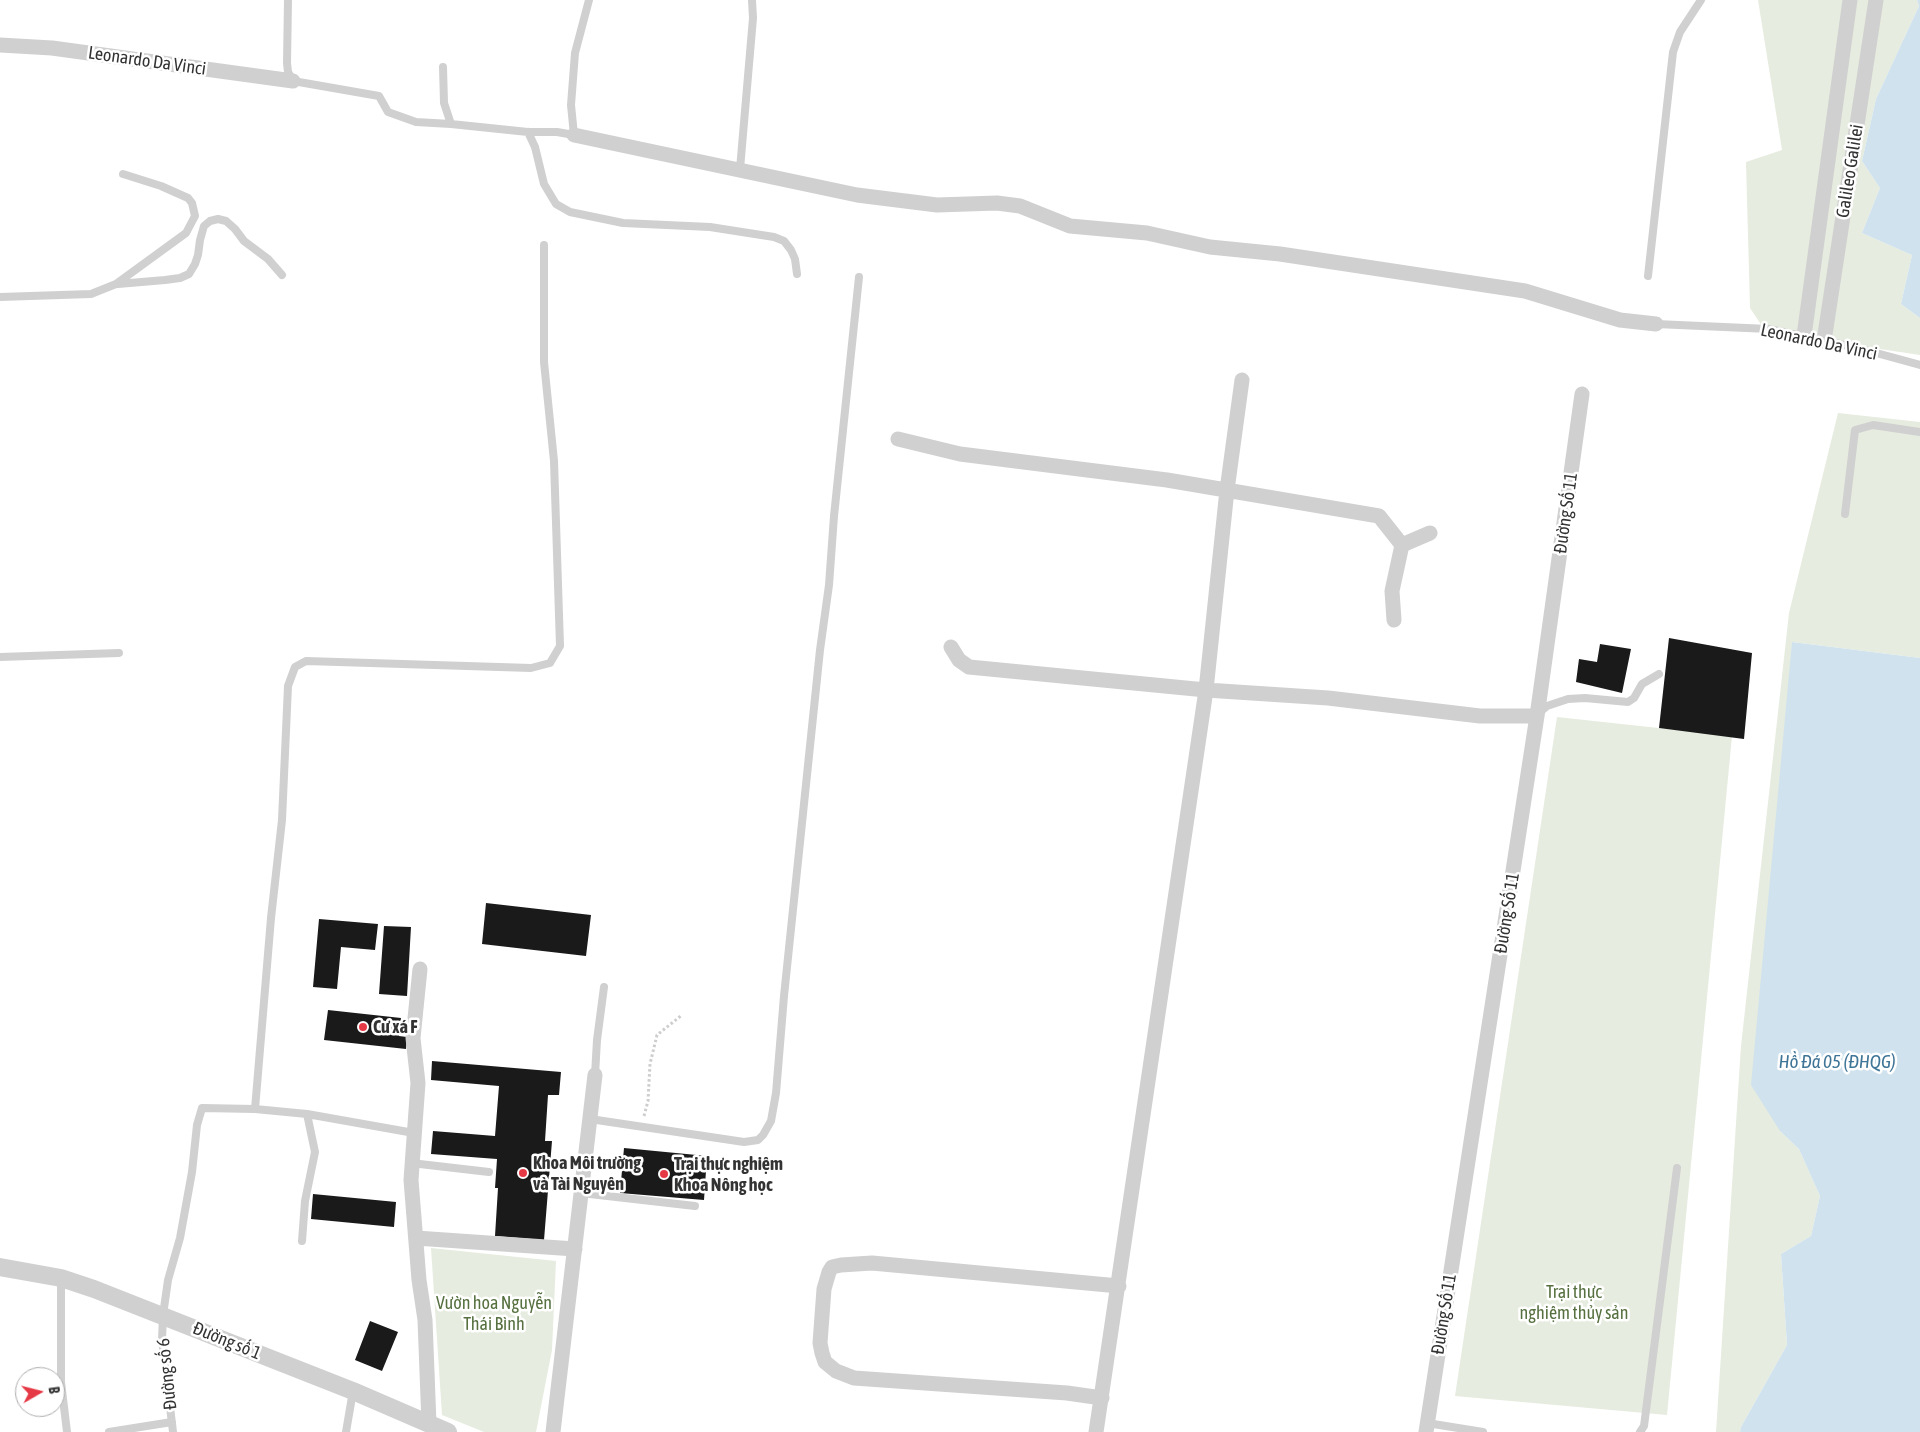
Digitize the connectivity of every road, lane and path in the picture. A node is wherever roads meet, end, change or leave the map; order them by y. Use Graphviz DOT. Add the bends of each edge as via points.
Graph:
graph roads {
  1 [pos="288,0"];
  2 [pos="589,0"];
  3 [pos="752,0"];
  4 [pos="1701,0"];
  5 [pos="1850,0"];
  6 [pos="1876,0"];
  7 [pos="0,44"];
  8 [pos="443,67"];
  9 [pos="293,81"];
  10 [pos="451,124"];
  11 [pos="528,132"];
  12 [pos="574,135"];
  13 [pos="740,169"];
  14 [pos="123,174"];
  15 [pos="544,245"];
  16 [pos="797,274"];
  17 [pos="282,276"];
  18 [pos="1648,276"];
  19 [pos="859,277"];
  20 [pos="116,284"];
  21 [pos="0,297"];
  22 [pos="1656,324"];
  23 [pos="1804,336"];
  24 [pos="1824,341"];
  25 [pos="1920,365"];
  26 [pos="1242,380"];
  27 [pos="1582,394"];
  28 [pos="1920,432"];
  29 [pos="898,439"];
  30 [pos="1227,490"];
  31 [pos="1845,514"];
  32 [pos="1430,533"];
  33 [pos="1402,545"];
  34 [pos="1394,620"];
  35 [pos="951,648"];
  36 [pos="119,653"];
  37 [pos="0,657"];
  38 [pos="1659,674"];
  39 [pos="1206,690"];
  40 [pos="1537,716"];
  41 [pos="420,969"];
  42 [pos="604,987"];
  43 [pos="682,1015"];
  44 [pos="595,1075"];
  45 [pos="255,1109"];
  46 [pos="307,1114"];
  47 [pos="590,1119"];
  48 [pos="642,1126"];
  49 [pos="414,1133"];
  50 [pos="411,1163"];
  51 [pos="1677,1168"];
  52 [pos="490,1172"];
  53 [pos="581,1193"];
  54 [pos="694,1206"];
  55 [pos="416,1238"];
  56 [pos="302,1240"];
  57 [pos="575,1249"];
  58 [pos="0,1267"];
  59 [pos="61,1278"];
  60 [pos="1119,1286"];
  61 [pos="164,1315"];
  62 [pos="353,1391"];
  63 [pos="1102,1398"];
  64 [pos="172,1422"];
  65 [pos="429,1424"];
  66 [pos="1427,1427"];
  67 [pos="67,1432"];
  68 [pos="109,1432"];
  69 [pos="173,1432"];
  70 [pos="346,1432"];
  71 [pos="448,1432"];
  72 [pos="554,1432"];
  73 [pos="1096,1432"];
  74 [pos="1483,1432"];
  75 [pos="1640,1432"];
  1 -- 9 [label="lane" via="286,63"];
  2 -- 12 [label="lane" via="575,53 571,105"];
  3 -- 13 [label="lane"];
  4 -- 18 [label="lane" via="1680,32 1672,52"];
  5 -- 23 [label="street, Galileo Galilei"];
  6 -- 24 [label="street, Galileo Galilei"];
  7 -- 9 [label="street, Leonardo Da Vinci" via="52,48"];
  8 -- 10 [label="lane" via="444,103"];
  9 -- 10 [label="lane" via="379,96 388,112 416,122"];
  10 -- 11 [label="lane"];
  11 -- 12 [label="lane"];
  11 -- 16 [label="lane" via="544,184 556,204 570,212 623,223 710,227 774,237 784,241 791,250"];
  12 -- 13 [label="street"];
  13 -- 22 [label="street" via="857,195 937,205 997,202 1020,206 1070,226 1147,234 1210,247 1280,254 1525,291 1620,320"];
  14 -- 20 [label="lane" via="183,195 192,203 196,216 186,233"];
  15 -- 45 [label="lane" via="544,362 554,461 560,646 550,664 531,668 306,661 294,666 288,686 282,820"];
  17 -- 20 [label="lane" via="226,221 218,219 204,226 196,264 189,274 180,278"];
  19 -- 48 [label="lane" via="771,1121 763,1135 752,1142"];
  20 -- 21 [label="lane" via="92,294"];
  22 -- 23 [label="lane, Leonardo Da Vinci" via="1769,329"];
  23 -- 24 [label="lane, Leonardo Da Vinci"];
  24 -- 25 [label="lane, Leonardo Da Vinci"];
  26 -- 30 [label="street"];
  27 -- 40 [label="street, Đường Số 11"];
  28 -- 31 [label="lane" via="1873,425 1855,430"];
  29 -- 30 [label="street" via="960,454"];
  30 -- 33 [label="street" via="1379,516"];
  30 -- 39 [label="street"];
  32 -- 33 [label="street"];
  33 -- 34 [label="street" via="1392,591"];
  35 -- 39 [label="street" via="969,667"];
  36 -- 37 [label="lane"];
  38 -- 40 [label="lane" via="1642,684 1628,702 1568,699 1548,706"];
  39 -- 40 [label="street" via="1328,698 1480,716"];
  39 -- 60 [label="street"];
  40 -- 66 [label="street, Đường Số 11"];
  41 -- 49 [label="street" via="413,1038 418,1083"];
  42 -- 44 [label="lane"];
  43 -- 48 [label="path" via="657,1035"];
  44 -- 47 [label="street"];
  45 -- 46 [label="lane"];
  45 -- 61 [label="lane, Đường số 6" via="202,1108"];
  46 -- 49 [label="lane"];
  46 -- 56 [label="lane" via="315,1152 305,1200"];
  47 -- 48 [label="lane"];
  47 -- 53 [label="street"];
  49 -- 50 [label="street"];
  50 -- 52 [label="lane"];
  50 -- 55 [label="street"];
  51 -- 75 [label="lane" via="1644,1426"];
  53 -- 54 [label="lane"];
  53 -- 57 [label="street"];
  55 -- 57 [label="street"];
  55 -- 65 [label="street" via="425,1320"];
  57 -- 72 [label="street"];
  58 -- 59 [label="street, Đường số 1"];
  59 -- 61 [label="street, Đường số 1"];
  59 -- 67 [label="lane" via="61,1382"];
  60 -- 63 [label="street"];
  60 -- 63 [label="street" via="872,1263 832,1267 824,1289 820,1342 826,1362 836,1371 854,1378"];
  61 -- 62 [label="street, Đường số 1"];
  61 -- 64 [label="lane, Đường số 6" via="162,1340"];
  62 -- 65 [label="street, Đường số 1"];
  62 -- 70 [label="lane"];
  63 -- 73 [label="street"];
  64 -- 68 [label="lane"];
  64 -- 69 [label="lane, Đường số 6"];
  65 -- 71 [label="street, Đường số 1"];
  66 -- 74 [label="lane"];
}
